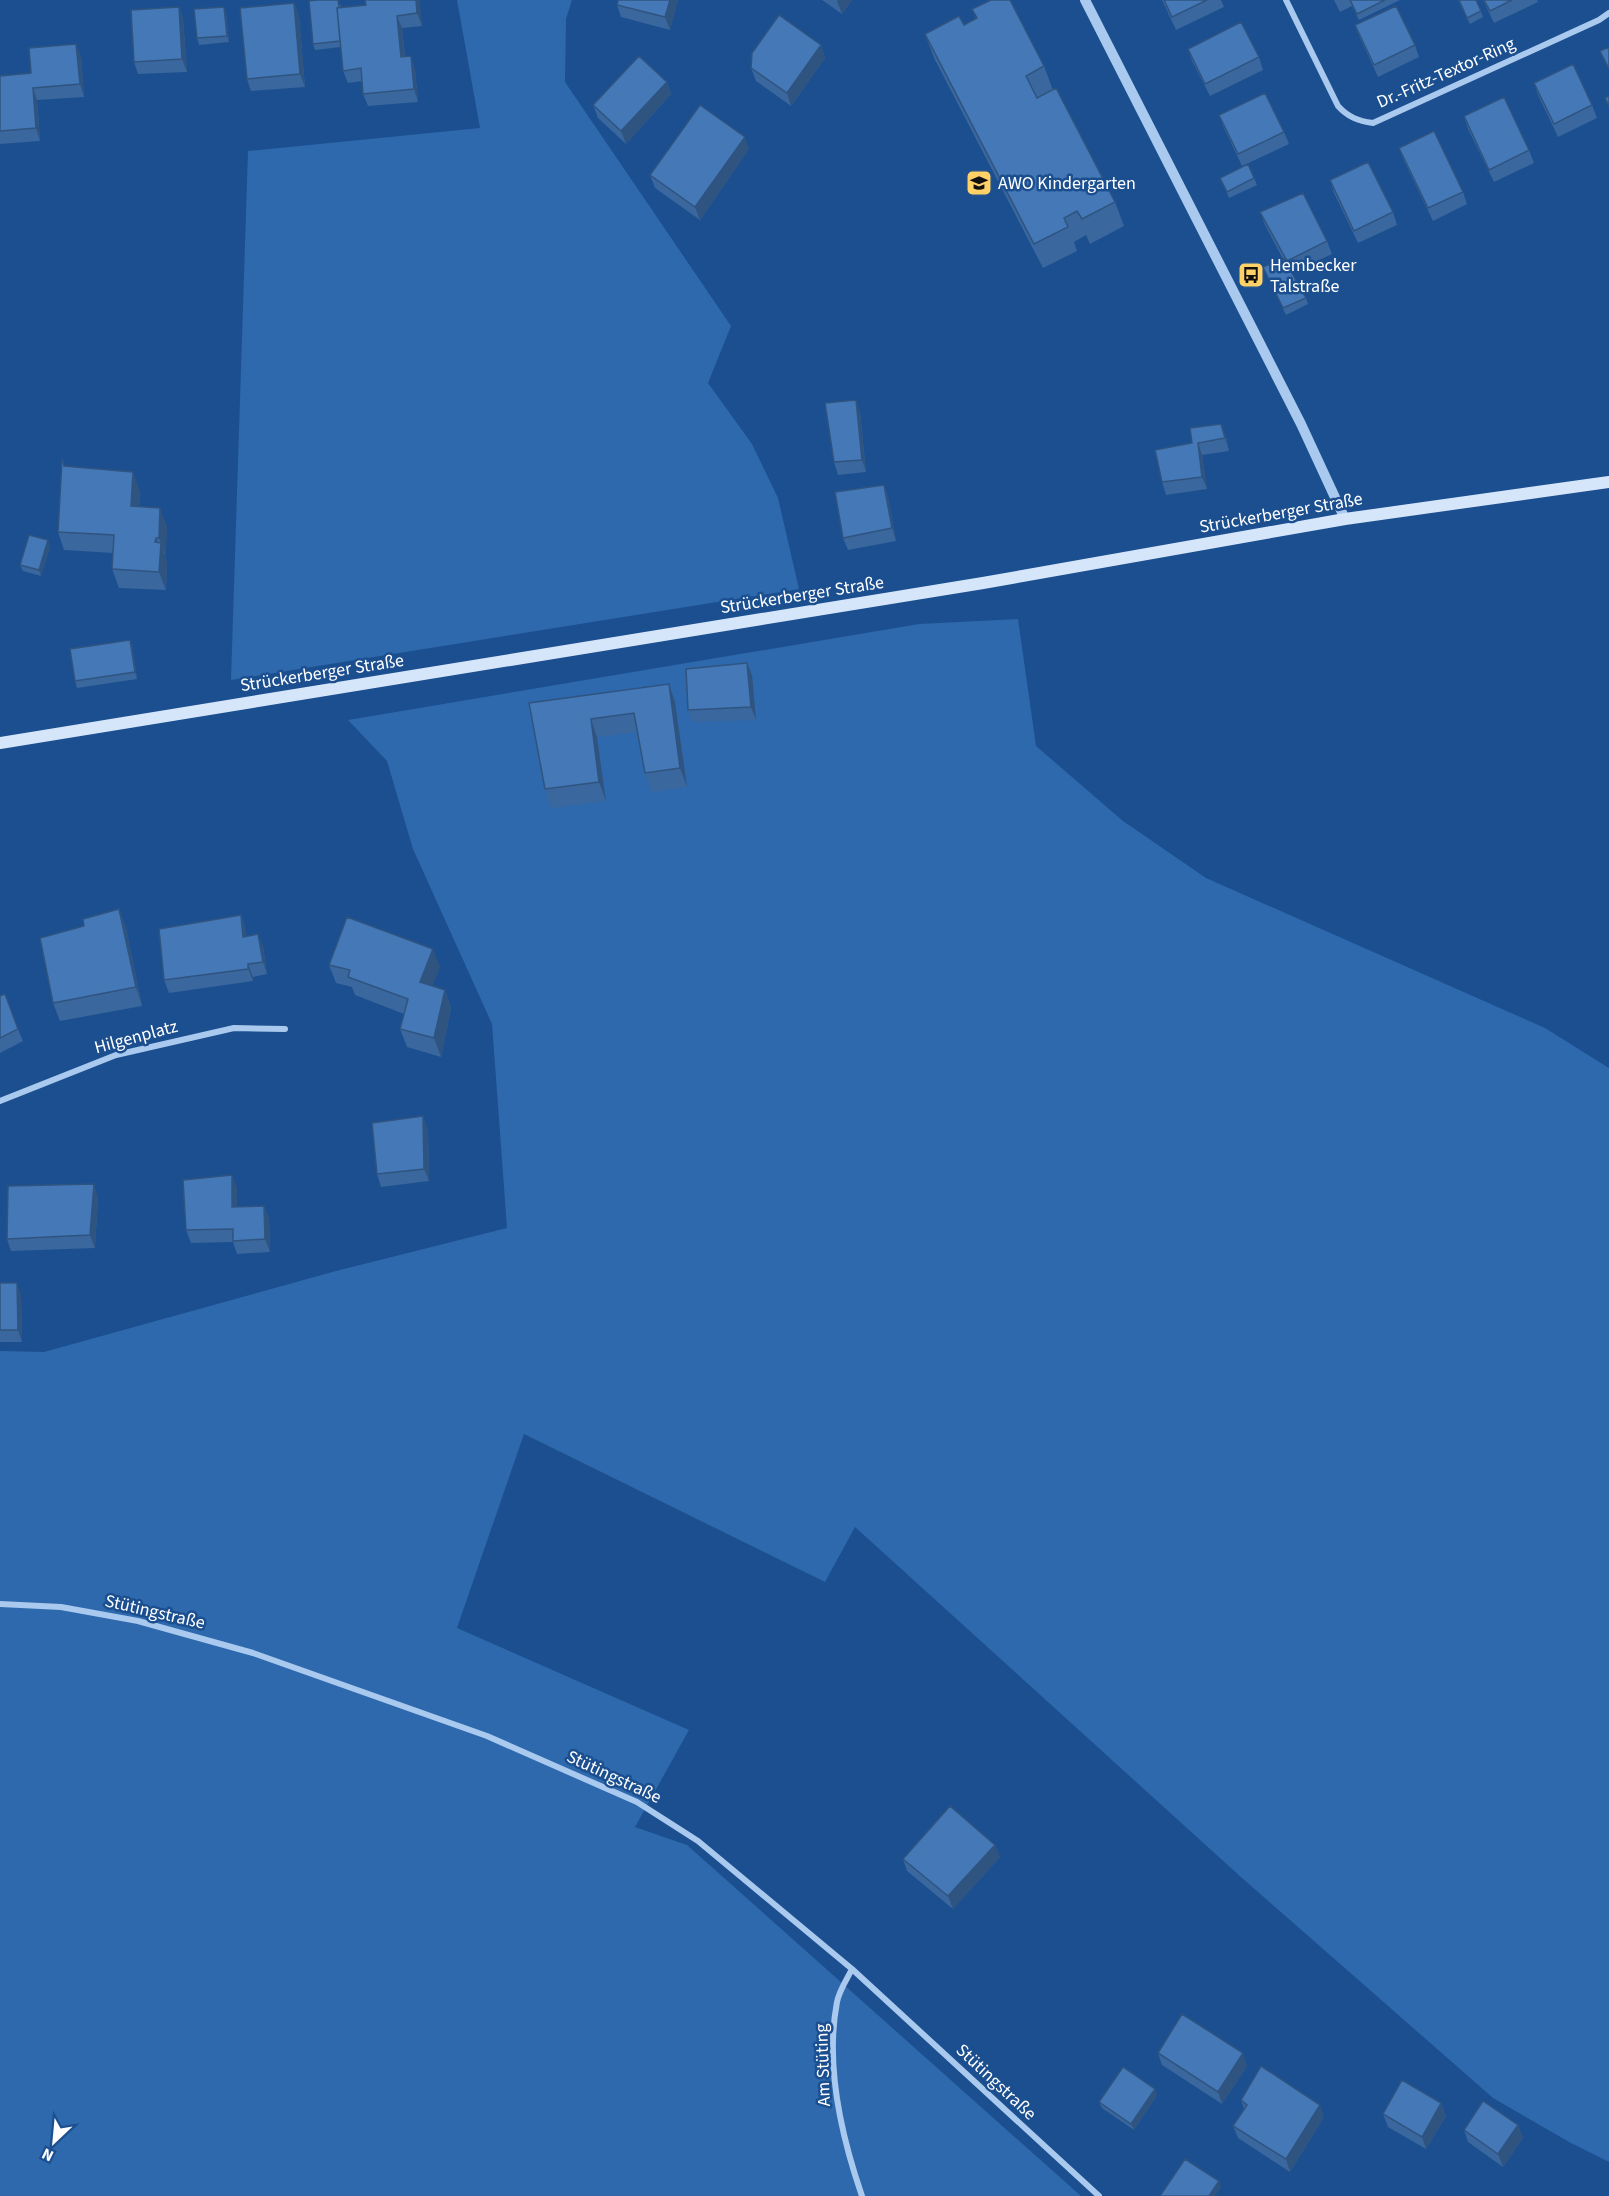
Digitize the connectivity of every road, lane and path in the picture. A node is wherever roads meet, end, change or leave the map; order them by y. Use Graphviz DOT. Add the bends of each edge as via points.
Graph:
graph roads {
  1 [pos="1085,0"];
  2 [pos="1286,0"];
  3 [pos="1609,13"];
  4 [pos="1609,482"];
  5 [pos="1345,519"];
  6 [pos="0,743"];
  7 [pos="285,1029"];
  8 [pos="0,1101"];
  9 [pos="0,1604"];
  10 [pos="852,1969"];
  11 [pos="862,2196"];
  12 [pos="1099,2196"];
  1 -- 5 [label="street" via="1301,424"];
  2 -- 3 [label="street, Dr.-Fritz-Textor-Ring" via="1338,106 1361,122 1373,123"];
  4 -- 5 [label="main road, Strückerberger Straße"];
  5 -- 6 [label="main road, Strückerberger Straße" via="971,585"];
  7 -- 8 [label="street, Hilgenplatz" via="234,1028 116,1055"];
  9 -- 10 [label="street, Stütingstraße" via="61,1607 138,1621 253,1653 487,1736 663,1817 698,1841"];
  10 -- 11 [label="street, Am Stüting" via="837,2001 836,2104"];
  10 -- 12 [label="street, Stütingstraße"];
}
